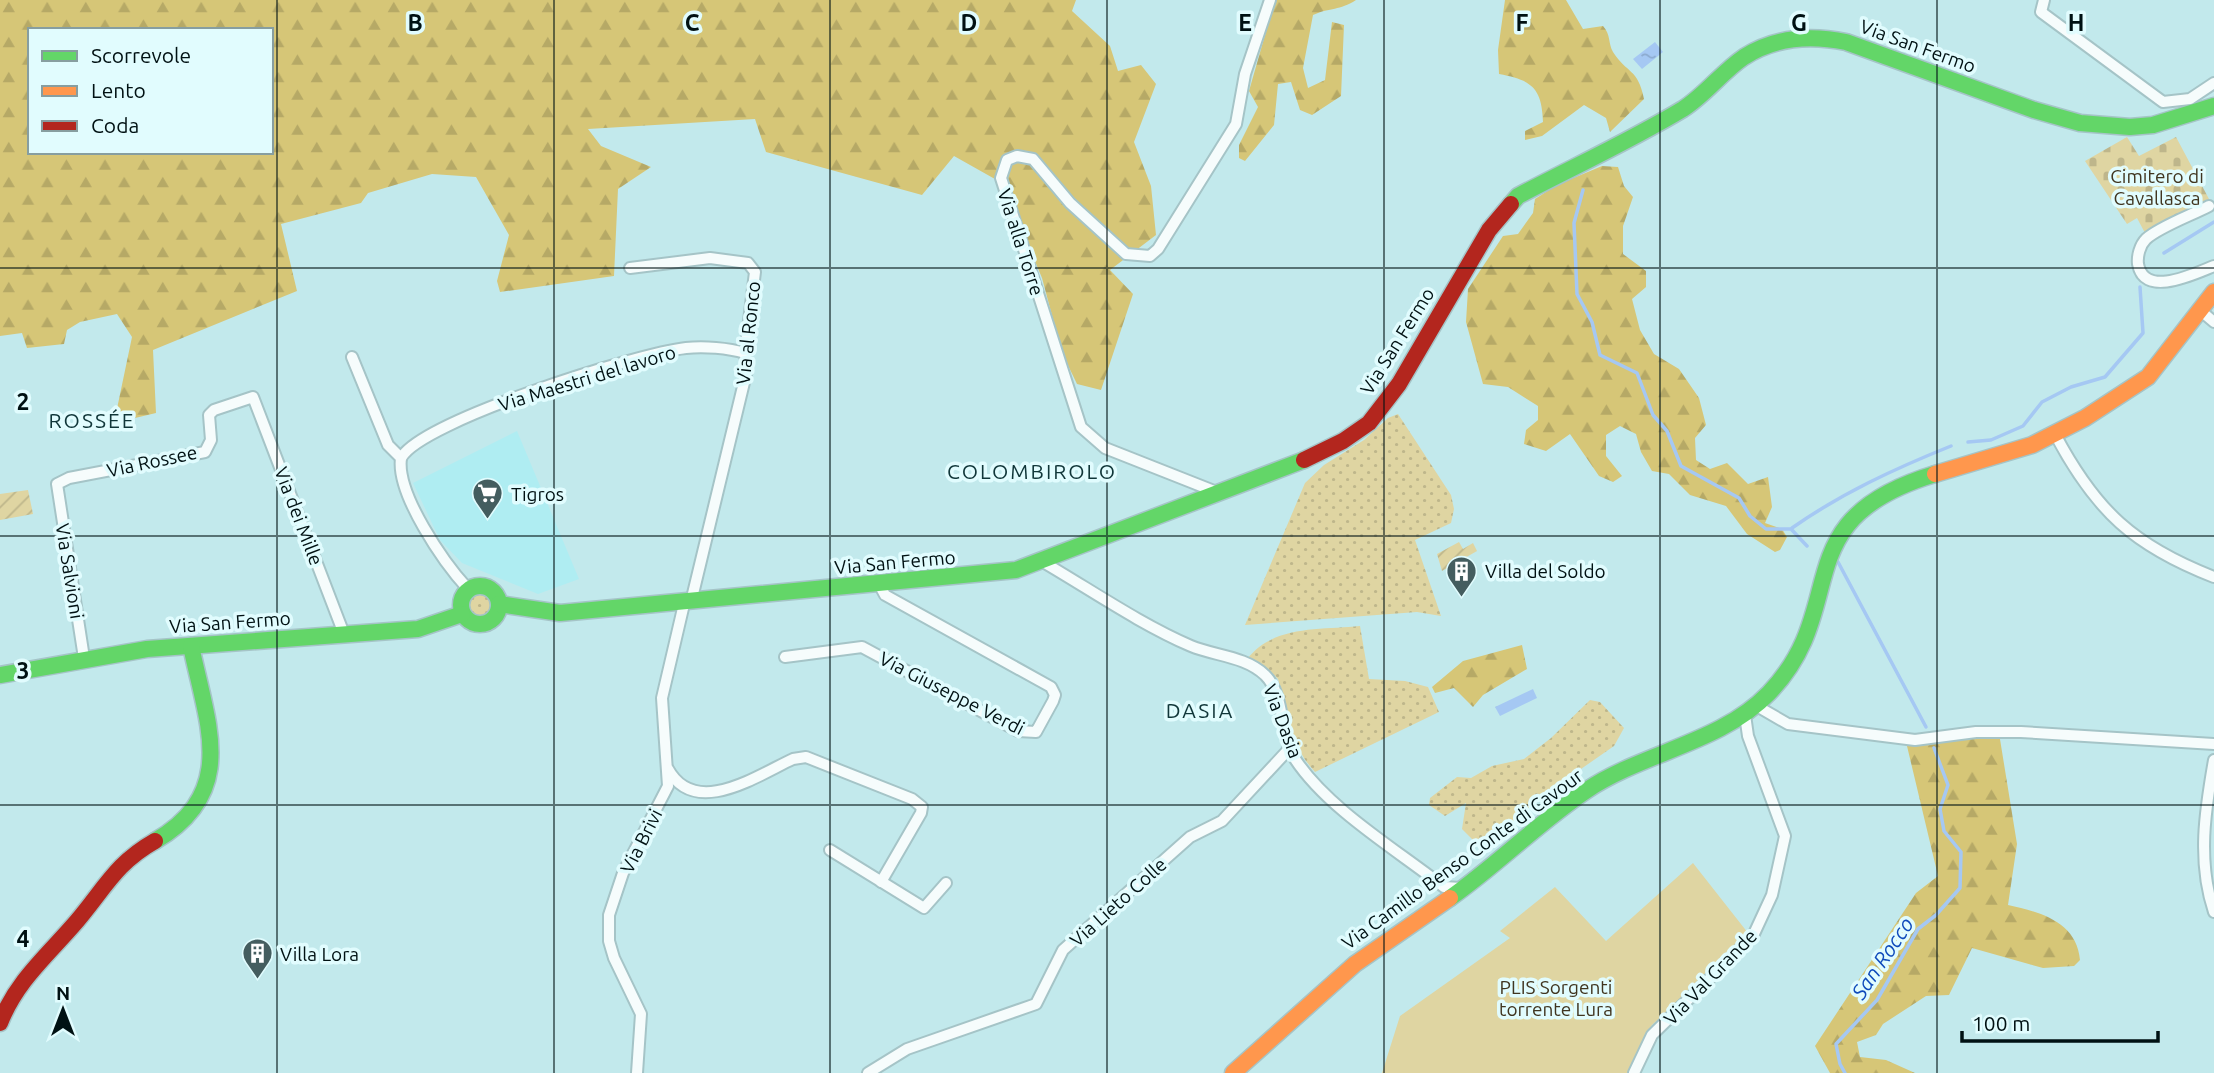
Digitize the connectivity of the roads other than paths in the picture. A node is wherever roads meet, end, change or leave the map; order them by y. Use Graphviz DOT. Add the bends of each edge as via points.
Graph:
graph roads {
  1 [pos="1270,0"];
  2 [pos="2044,0"];
  3 [pos="2214,83"];
  4 [pos="2214,106"];
  5 [pos="2209,206"];
  6 [pos="2214,266"];
  7 [pos="630,268"];
  8 [pos="2214,292"];
  9 [pos="2201,311"];
  10 [pos="2214,322"];
  11 [pos="745,353"];
  12 [pos="352,357"];
  13 [pos="253,397"];
  14 [pos="2056,436"];
  15 [pos="401,458"];
  16 [pos="57,484"];
  17 [pos="1219,493"];
  18 [pos="1043,562"];
  19 [pos="2214,577"];
  20 [pos="879,584"];
  21 [pos="468,589"];
  22 [pos="688,603"];
  23 [pos="499,604"];
  24 [pos="462,614"];
  25 [pos="344,634"];
  26 [pos="191,646"];
  27 [pos="785,657"];
  28 [pos="84,658"];
  29 [pos="0,675"];
  30 [pos="1750,710"];
  31 [pos="2214,744"];
  32 [pos="1289,749"];
  33 [pos="2214,760"];
  34 [pos="667,766"];
  35 [pos="830,850"];
  36 [pos="881,882"];
  37 [pos="946,883"];
  38 [pos="1464,887"];
  39 [pos="2214,912"];
  40 [pos="0,1023"];
  41 [pos="637,1073"];
  42 [pos="868,1073"];
  43 [pos="1233,1073"];
  44 [pos="1634,1073"];
  1 -- 17 [label="street, Via alla Torre" via="1245,74 1236,124 1150,256 1126,254 1070,203 1033,159 1017,156 1007,160 1001,177 1081,427 1105,448"];
  2 -- 3 [label="street" via="2041,12 2163,102 2190,99"];
  4 -- 17 [label="main road, Via San Fermo" via="2153,125 2080,122 2034,110 1846,42 1819,37 1772,44 1744,57 1685,108 1518,196 1489,230 1399,384 1369,424 1285,469"];
  5 -- 6 [label="street" via="2147,239 2138,262 2145,276 2165,282"];
  7 -- 11 [label="street, Via al Ronco" via="710,258 752,266 755,277"];
  8 -- 9 [label="main road, Via Camillo Benso Conte di Cavour"];
  9 -- 10 [label="street"];
  9 -- 14 [label="main road, Via Camillo Benso Conte di Cavour" via="2148,377"];
  11 -- 15 [label="street, Via Maestri del lavoro" via="687,348 565,380 514,397 413,443"];
  11 -- 22 [label="street, Via al Ronco" via="747,370"];
  12 -- 15 [label="street" via="388,445"];
  13 -- 16 [label="street, Via Rossee" via="209,415 210,446 205,452"];
  13 -- 25 [label="street, Via dei Mille"];
  14 -- 19 [label="street" via="2079,479 2128,531 2161,554"];
  14 -- 30 [label="main road, Via Camillo Benso Conte di Cavour" via="1899,485 1853,516 1828,556 1808,634 1789,667"];
  15 -- 21 [label="street" via="401,474 433,545"];
  16 -- 28 [label="street, Via Salvioni"];
  17 -- 18 [label="main road, Via San Fermo"];
  18 -- 20 [label="main road, Via San Fermo" via="1002,572"];
  18 -- 32 [label="street, Via Dasia" via="1191,646 1262,673 1274,690"];
  20 -- 22 [label="main road, Via San Fermo"];
  20 -- 27 [label="street, Via Giuseppe Verdi" via="885,595 1051,687 1055,695 1036,732 1018,731 863,647"];
  21 -- 23 [label="main road, Via San Fermo" via="479,585 491,589"];
  21 -- 24 [label="main road" via="460,603"];
  22 -- 23 [label="main road, Via San Fermo" via="561,613"];
  22 -- 34 [label="street, Via Brivi" via="662,698"];
  23 -- 24 [label="main road, Via San Fermo" via="492,620 481,624"];
  24 -- 25 [label="main road, Via San Fermo" via="418,629"];
  25 -- 26 [label="main road, Via San Fermo"];
  26 -- 28 [label="main road, Via San Fermo"];
  26 -- 40 [label="main road" via="211,762 204,792 178,829 117,868 76,922 24,973"];
  28 -- 29 [label="main road, Via San Fermo"];
  30 -- 31 [label="street" via="1787,724 1915,740 2021,732"];
  30 -- 38 [label="main road, Via Camillo Benso Conte di Cavour" via="1588,789"];
  30 -- 44 [label="street, Via Val Grande" via="1748,736 1785,836 1772,895 1753,936 1653,1035"];
  32 -- 38 [label="street, Via Dasia" via="1340,806 1444,887"];
  32 -- 42 [label="street, Via Lieto Colle" via="1222,821 1190,837 1063,950 1036,1004 907,1049"];
  33 -- 39 [label="street" via="2202,845"];
  34 -- 36 [label="street" via="691,789 709,794 806,757 912,799 922,807 921,813"];
  34 -- 41 [label="street, Via Brivi" via="668,786 623,873 609,915 614,958 641,1014"];
  35 -- 36 [label="street"];
  36 -- 37 [label="street" via="924,908"];
  38 -- 43 [label="main road, Via Camillo Benso Conte di Cavour" via="1355,964"];
}
